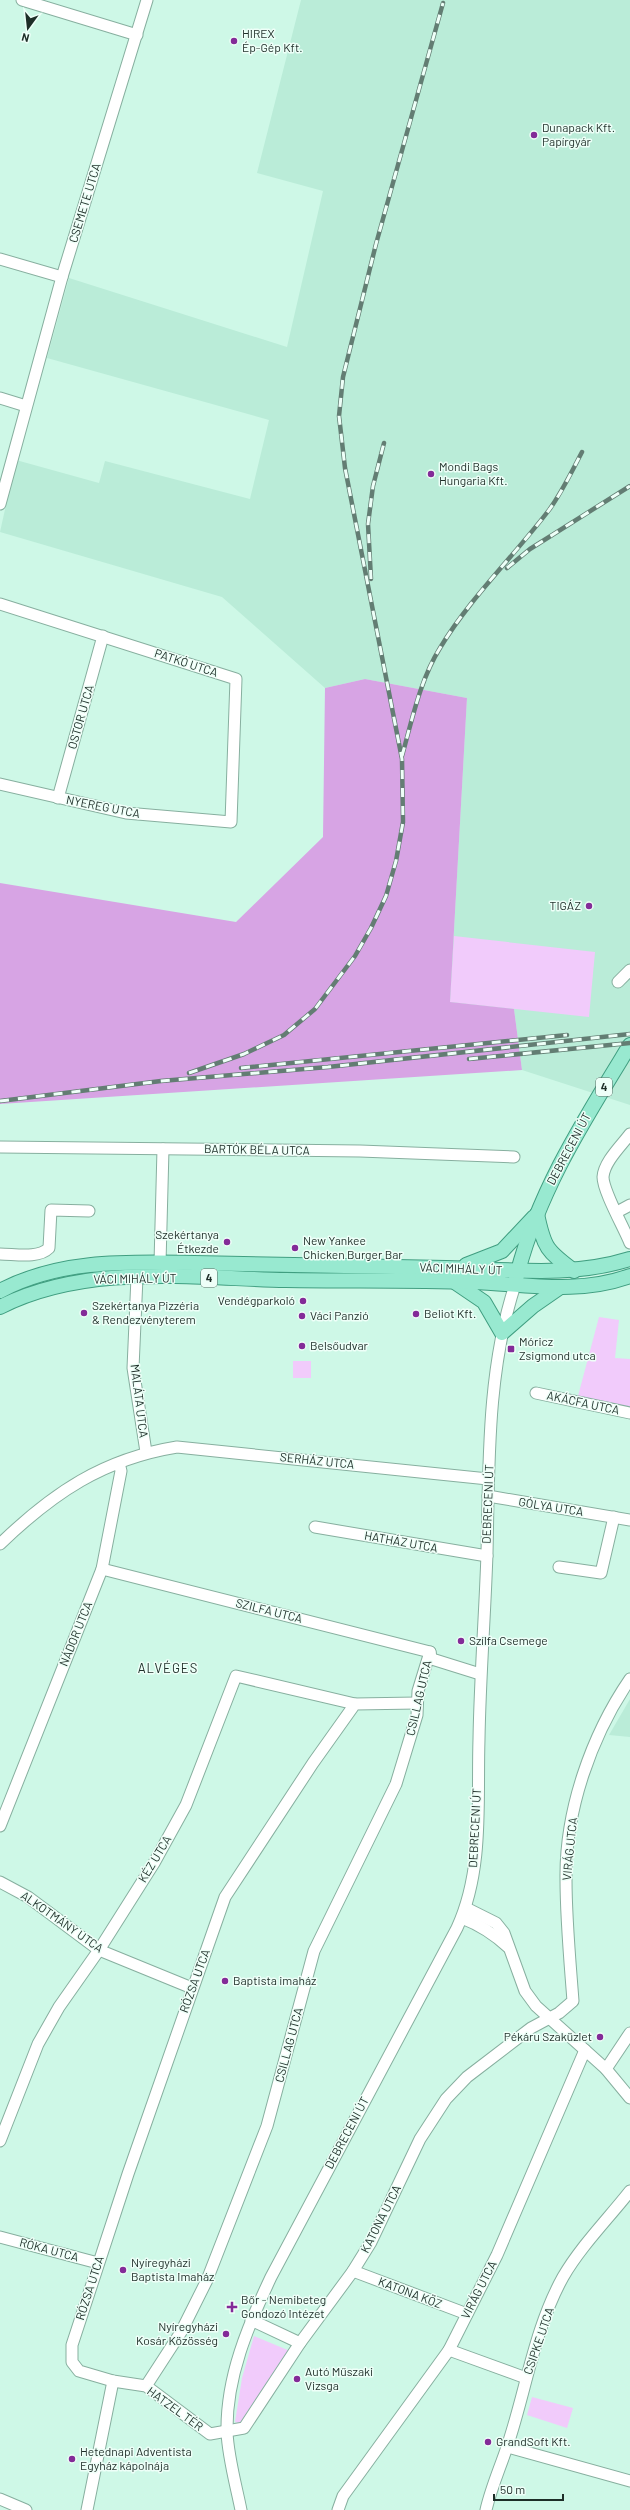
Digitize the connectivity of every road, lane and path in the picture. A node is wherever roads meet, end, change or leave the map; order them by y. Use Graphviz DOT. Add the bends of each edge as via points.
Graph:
graph roads {
  1 [pos="22,0"];
  2 [pos="147,0"];
  3 [pos="137,35"];
  4 [pos="0,259"];
  5 [pos="62,277"];
  6 [pos="0,398"];
  7 [pos="26,406"];
  8 [pos="0,504"];
  9 [pos="0,604"];
  10 [pos="104,636"];
  11 [pos="0,784"];
  12 [pos="58,798"];
  13 [pos="230,822"];
  14 [pos="630,970"];
  15 [pos="618,982"];
  16 [pos="630,1045"];
  17 [pos="630,1134"];
  18 [pos="0,1147"];
  19 [pos="163,1149"];
  20 [pos="514,1156"];
  21 [pos="630,1205"];
  22 [pos="89,1211"];
  23 [pos="617,1212"];
  24 [pos="537,1214"];
  25 [pos="630,1244"];
  26 [pos="0,1254"];
  27 [pos="630,1259"];
  28 [pos="160,1263"];
  29 [pos="518,1270"];
  30 [pos="574,1271"];
  31 [pos="456,1275"];
  32 [pos="630,1276"];
  33 [pos="137,1277"];
  34 [pos="515,1285"];
  35 [pos="560,1288"];
  36 [pos="0,1291"];
  37 [pos="0,1307"];
  38 [pos="502,1333"];
  39 [pos="536,1393"];
  40 [pos="630,1413"];
  41 [pos="146,1452"];
  42 [pos="119,1463"];
  43 [pos="488,1479"];
  44 [pos="488,1496"];
  45 [pos="614,1517"];
  46 [pos="630,1520"];
  47 [pos="315,1527"];
  48 [pos="0,1544"];
  49 [pos="487,1556"];
  50 [pos="559,1567"];
  51 [pos="102,1569"];
  52 [pos="431,1655"];
  53 [pos="480,1671"];
  54 [pos="630,1679"];
  55 [pos="417,1703"];
  56 [pos="355,1704"];
  57 [pos="0,1826"];
  58 [pos="0,1882"];
  59 [pos="464,1913"];
  60 [pos="99,1950"];
  61 [pos="192,1988"];
  62 [pos="548,2018"];
  63 [pos="630,2033"];
  64 [pos="586,2050"];
  65 [pos="606,2069"];
  66 [pos="630,2098"];
  67 [pos="0,2141"];
  68 [pos="630,2191"];
  69 [pos="0,2237"];
  70 [pos="98,2263"];
  71 [pos="354,2271"];
  72 [pos="467,2314"];
  73 [pos="251,2320"];
  74 [pos="300,2343"];
  75 [pos="72,2345"];
  76 [pos="449,2350"];
  77 [pos="526,2378"];
  78 [pos="113,2381"];
  79 [pos="146,2386"];
  80 [pos="227,2433"];
  81 [pos="508,2447"];
  82 [pos="630,2481"];
  83 [pos="0,2499"];
  84 [pos="26,2510"];
  85 [pos="87,2510"];
  86 [pos="241,2510"];
  87 [pos="338,2510"];
  88 [pos="486,2510"];
  1 -- 3 [label="street"];
  2 -- 3 [label="street, CSEMETE UTCA"];
  3 -- 5 [label="street, CSEMETE UTCA"];
  4 -- 5 [label="street"];
  5 -- 7 [label="street, CSEMETE UTCA"];
  6 -- 7 [label="street"];
  7 -- 8 [label="street, CSEMETE UTCA"];
  9 -- 10 [label="street, PATKÓ UTCA"];
  10 -- 12 [label="street, OSTOR UTCA"];
  10 -- 13 [label="street, PATKÓ UTCA" via="236,679"];
  11 -- 12 [label="street, NYEREG UTCA"];
  12 -- 13 [label="street, NYEREG UTCA" via="126,813"];
  14 -- 15 [label="street"];
  16 -- 24 [label="main road, DEBRECENI ÚT / 4" via="579,1128 552,1178"];
  17 -- 23 [label="street" via="609,1162 603,1176 605,1187"];
  18 -- 19 [label="street, BARTÓK BÉLA UTCA"];
  19 -- 20 [label="street, BARTÓK BÉLA UTCA"];
  19 -- 28 [label="street"];
  21 -- 23 [label="street"];
  22 -- 26 [label="street" via="51,1210 49,1248 45,1252"];
  23 -- 25 [label="street"];
  24 -- 29 [label="main road, DEBRECENI ÚT / 4"];
  24 -- 30 [label="main road" via="542,1241 553,1255"];
  24 -- 31 [label="main road, DEBRECENI ÚT / 4" via="502,1251"];
  27 -- 30 [label="main road"];
  28 -- 31 [label="main road, VÁCI MIHÁLY ÚT / 4"];
  28 -- 36 [label="main road, VÁCI MIHÁLY ÚT / 4" via="92,1263 49,1272"];
  29 -- 30 [label="main road"];
  29 -- 31 [label="main road, VÁCI MIHÁLY ÚT / 4"];
  29 -- 34 [label="main road, DEBRECENI ÚT / 4"];
  31 -- 33 [label="main road, VÁCI MIHÁLY ÚT / 4"];
  31 -- 34 [label="main road, VÁCI MIHÁLY ÚT / 4"];
  31 -- 38 [label="main road" via="484,1302"];
  32 -- 35 [label="main road" via="597,1285"];
  33 -- 37 [label="main road, VÁCI MIHÁLY ÚT / 4" via="91,1279 46,1288"];
  33 -- 41 [label="street, MALÁTA UTCA" via="133,1368"];
  34 -- 35 [label="main road"];
  34 -- 38 [label="street, DEBRECENI ÚT"];
  35 -- 38 [label="main road" via="532,1306"];
  38 -- 43 [label="street, DEBRECENI ÚT" via="494,1387"];
  39 -- 40 [label="street, AKÁCFA UTCA"];
  41 -- 42 [label="street"];
  41 -- 43 [label="street, SERHÁZ UTCA" via="177,1447"];
  42 -- 48 [label="street" via="73,1483 36,1510"];
  42 -- 51 [label="street, NÁDOR UTCA" via="121,1471"];
  43 -- 44 [label="street, DEBRECENI ÚT"];
  44 -- 45 [label="street, GÓLYA UTCA"];
  44 -- 49 [label="street, DEBRECENI ÚT"];
  45 -- 46 [label="street, GÓLYA UTCA"];
  45 -- 50 [label="street" via="601,1573"];
  47 -- 49 [label="street, HATHÁZ UTCA"];
  49 -- 53 [label="street, DEBRECENI ÚT"];
  51 -- 52 [label="street, SZILFA UTCA"];
  51 -- 57 [label="street, NÁDOR UTCA"];
  52 -- 53 [label="street, SZILFA UTCA"];
  52 -- 55 [label="street, CSILLAG UTCA"];
  53 -- 59 [label="street, DEBRECENI ÚT" via="476,1864"];
  54 -- 62 [label="street, VIRÁG UTCA" via="600,1733 580,1784 570,1827 566,1878 573,2001"];
  55 -- 56 [label="street"];
  55 -- 79 [label="street, CSILLAG UTCA" via="418,1715 396,1784 314,1951 266,2126 207,2280 181,2332"];
  56 -- 60 [label="street, KÉZ UTCA" via="236,1676 186,1805 154,1863"];
  56 -- 61 [label="street, RÓZSA UTCA" via="304,1775 225,1897"];
  58 -- 60 [label="street, ALKOTMÁNY UTCA" via="28,1897"];
  59 -- 62 [label="street" via="496,1923 504,1933 525,1991"];
  59 -- 73 [label="street, DEBRECENI ÚT" via="271,2277"];
  60 -- 61 [label="street, ALKOTMÁNY UTCA"];
  60 -- 67 [label="street, KÉZ UTCA" via="59,2007 38,2044"];
  61 -- 70 [label="street, RÓZSA UTCA"];
  62 -- 64 [label="street"];
  62 -- 71 [label="street, KATONA UTCA" via="467,2077 446,2099 420,2139 371,2242"];
  63 -- 65 [label="street"];
  64 -- 65 [label="street"];
  64 -- 72 [label="street, VIRÁG UTCA" via="497,2255"];
  65 -- 66 [label="street"];
  68 -- 77 [label="street, CSIPKE UTCA" via="564,2276"];
  69 -- 70 [label="street, RÓKA UTCA"];
  70 -- 75 [label="street, RÓZSA UTCA"];
  71 -- 72 [label="street, KATONA KÖZ"];
  71 -- 74 [label="street, KATONA UTCA"];
  72 -- 76 [label="street, VIRÁG UTCA"];
  73 -- 74 [label="street"];
  73 -- 80 [label="street, DEBRECENI ÚT" via="233,2374"];
  74 -- 80 [label="street, KATONA UTCA" via="244,2428"];
  75 -- 78 [label="street, HATZEL TÉR" via="72,2362 79,2370"];
  76 -- 77 [label="street"];
  76 -- 87 [label="street, VIRÁG UTCA" via="344,2496"];
  77 -- 81 [label="street, CSIPKE UTCA"];
  78 -- 79 [label="street, HATZEL TÉR"];
  78 -- 85 [label="street"];
  79 -- 80 [label="street, HATZEL TÉR" via="210,2434"];
  80 -- 86 [label="street, DEBRECENI ÚT"];
  81 -- 82 [label="street"];
  81 -- 88 [label="street, CSIPKE UTCA" via="490,2492"];
  83 -- 84 [label="street"];
}
